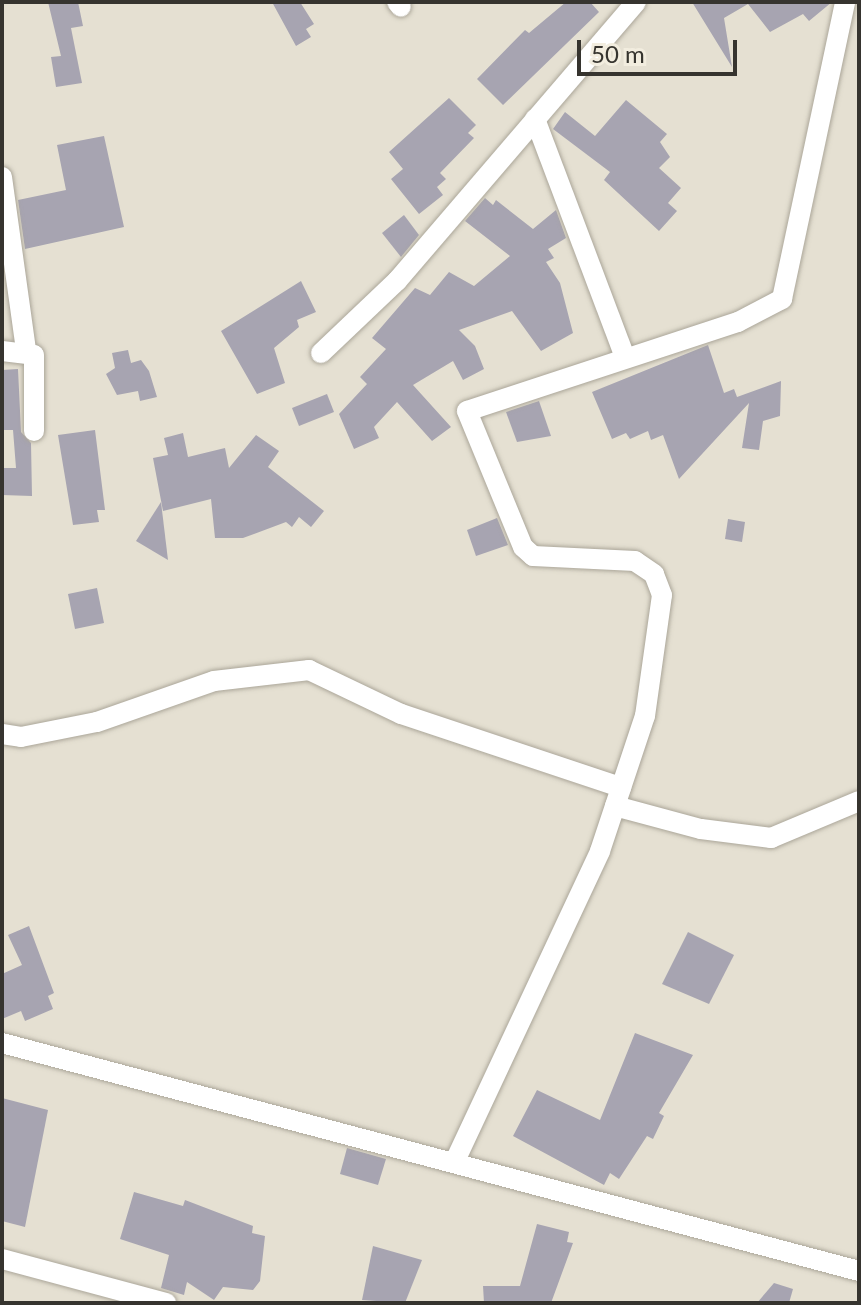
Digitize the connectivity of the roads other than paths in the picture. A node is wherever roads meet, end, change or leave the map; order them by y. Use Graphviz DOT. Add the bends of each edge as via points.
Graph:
graph roads {
  1 [pos="636,2"];
  2 [pos="845,2"];
  3 [pos="535,119"];
  4 [pos="2,177"];
  5 [pos="2,351"];
  6 [pos="26,351"];
  7 [pos="321,353"];
  8 [pos="625,357"];
  9 [pos="34,431"];
  10 [pos="2,734"];
  11 [pos="618,796"];
  12 [pos="859,801"];
  13 [pos="2,1043"];
  14 [pos="455,1161"];
  15 [pos="2,1259"];
  16 [pos="859,1271"];
  17 [pos="166,1303"];
  1 -- 3 [label="street"];
  2 -- 8 [label="street" via="782,299 738,322"];
  3 -- 7 [label="street" via="397,281"];
  3 -- 8 [label="street"];
  4 -- 6 [label="street"];
  5 -- 6 [label="street"];
  6 -- 9 [label="street" via="34,355"];
  8 -- 11 [label="street" via="467,411 523,547 533,556 635,561 654,574 662,595 645,716"];
  10 -- 11 [label="street" via="21,737 97,722 214,681 309,670 401,714"];
  11 -- 12 [label="street" via="701,829 771,838"];
  11 -- 14 [label="street" via="600,851"];
  13 -- 14 [label="street"];
  14 -- 16 [label="street"];
  15 -- 17 [label="street"];
}
